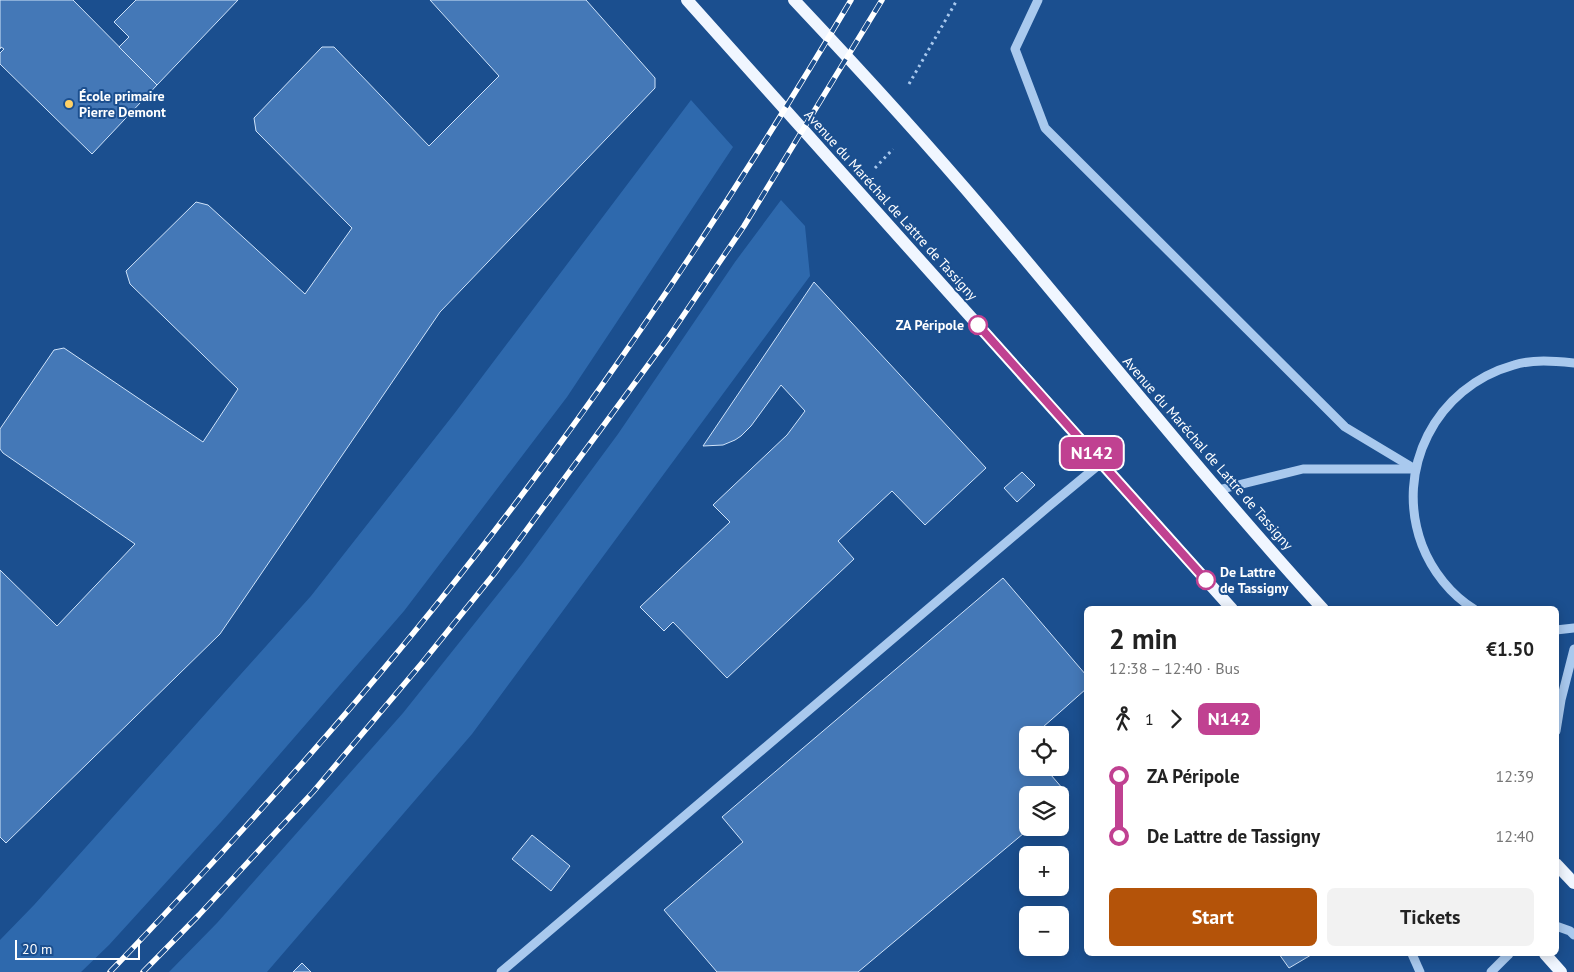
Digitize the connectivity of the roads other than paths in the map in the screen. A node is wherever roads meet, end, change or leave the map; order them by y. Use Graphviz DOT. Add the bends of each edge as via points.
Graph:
graph roads {
  1 [pos="687,0"];
  2 [pos="794,0"];
  3 [pos="1038,0"];
  4 [pos="1574,363"];
  5 [pos="1101,463"];
  6 [pos="1416,468"];
  7 [pos="1218,490"];
  8 [pos="1229,606"];
  9 [pos="1320,606"];
  10 [pos="1470,606"];
  11 [pos="1574,628"];
  12 [pos="1559,630"];
  13 [pos="1574,649"];
  14 [pos="1559,708"];
  15 [pos="1559,867"];
  16 [pos="1574,883"];
  17 [pos="1559,927"];
  18 [pos="1574,935"];
  19 [pos="1413,956"];
  20 [pos="1507,956"];
  21 [pos="1547,956"];
  22 [pos="501,972"];
  23 [pos="1420,972"];
  24 [pos="1491,972"];
  25 [pos="1561,972"];
  1 -- 5 [label="main road, Avenue du Maréchal de Lattre de Tassigny"];
  2 -- 7 [label="main road, Avenue du Maréchal de Lattre de Tassigny" via="896,109"];
  3 -- 6 [label="street" via="1015,49 1045,128 1345,427"];
  4 -- 6 [label="street" via="1544,360 1514,365 1486,376 1461,393 1440,414 1425,440"];
  5 -- 8 [label="main road, Avenue du Maréchal de Lattre de Tassigny"];
  5 -- 22 [label="street"];
  6 -- 7 [label="street" via="1303,469"];
  6 -- 10 [label="street" via="1412,498 1416,529 1426,557 1443,582"];
  7 -- 9 [label="main road, Avenue du Maréchal de Lattre de Tassigny"];
  11 -- 12 [label="street"];
  13 -- 14 [label="street"];
  15 -- 16 [label="main road"];
  17 -- 18 [label="street"];
  19 -- 23 [label="street"];
  20 -- 24 [label="street"];
  21 -- 25 [label="main road"];
}
